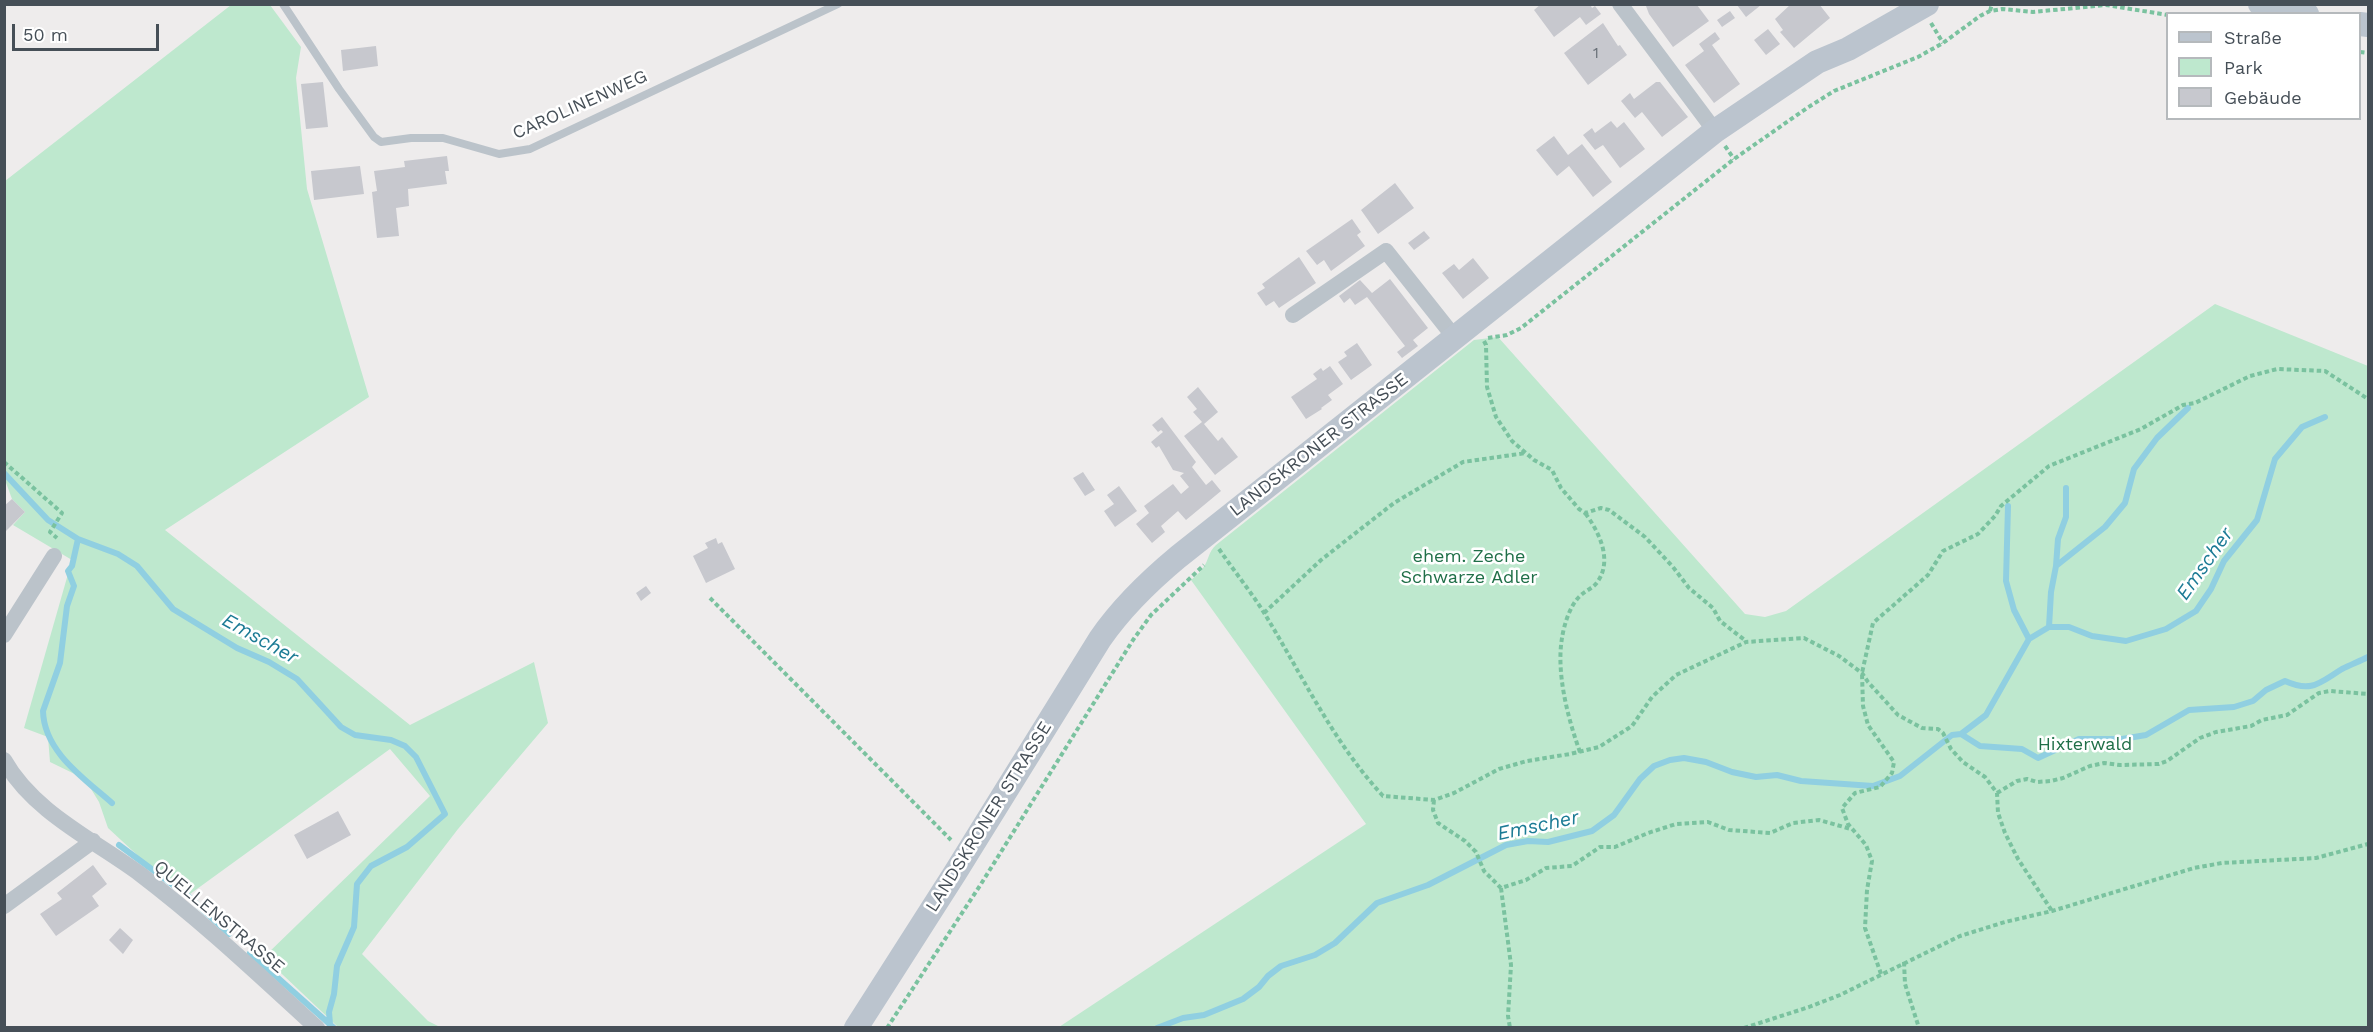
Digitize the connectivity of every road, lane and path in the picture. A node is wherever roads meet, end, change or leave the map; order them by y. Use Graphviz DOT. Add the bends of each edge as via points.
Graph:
graph roads {
  1 [pos="282,4"];
  2 [pos="838,4"];
  3 [pos="1620,4"];
  4 [pos="1927,4"];
  5 [pos="1992,4"];
  6 [pos="2260,4"];
  7 [pos="1990,11"];
  8 [pos="2298,12"];
  9 [pos="2166,15"];
  10 [pos="1715,131"];
  11 [pos="1293,315"];
  12 [pos="1464,339"];
  13 [pos="1483,339"];
  14 [pos="2368,399"];
  15 [pos="1526,453"];
  16 [pos="4,462"];
  17 [pos="1585,513"];
  18 [pos="50,532"];
  19 [pos="1211,541"];
  20 [pos="54,556"];
  21 [pos="710,598"];
  22 [pos="1264,613"];
  23 [pos="4,635"];
  24 [pos="1746,642"];
  25 [pos="1862,673"];
  26 [pos="2368,694"];
  27 [pos="1580,752"];
  28 [pos="4,760"];
  29 [pos="1998,793"];
  30 [pos="1434,800"];
  31 [pos="1855,830"];
  32 [pos="93,841"];
  33 [pos="2368,844"];
  34 [pos="966,855"];
  35 [pos="1501,888"];
  36 [pos="4,906"];
  37 [pos="2052,911"];
  38 [pos="1904,962"];
  39 [pos="1881,974"];
  40 [pos="317,1028"];
  41 [pos="856,1028"];
  42 [pos="887,1028"];
  43 [pos="1510,1028"];
  44 [pos="1744,1028"];
  45 [pos="1919,1028"];
  1 -- 2 [label="lane, CAROLINENWEG" via="339,89 381,142 442,138 499,154 531,149"];
  3 -- 10 [label="street"];
  4 -- 10 [label="street, LANDSKRONER STRASSE" via="1848,49 1816,62"];
  5 -- 7 [label="path"];
  6 -- 8 [label="street"];
  7 -- 9 [label="path" via="2033,12 2106,5"];
  7 -- 13 [label="path" via="1918,57 1834,91 1807,108 1734,159 1521,328"];
  10 -- 12 [label="street, LANDSKRONER STRASSE"];
  11 -- 12 [label="street" via="1386,251"];
  12 -- 13 [label="path"];
  12 -- 19 [label="street, LANDSKRONER STRASSE"];
  13 -- 15 [label="path" via="1487,387 1496,417 1512,441"];
  14 -- 25 [label="path" via="2325,371 2277,369 2250,376 2195,403 2182,405 2141,429 2049,466 2001,506 1978,534 1943,551 1928,575 1873,623"];
  15 -- 17 [label="path" via="1552,470 1561,488"];
  15 -- 22 [label="path" via="1463,462 1394,503 1321,560"];
  16 -- 18 [label="path" via="62,513"];
  17 -- 24 [label="path" via="1609,510 1636,530 1689,588 1713,608 1720,621"];
  17 -- 27 [label="path" via="1597,529 1604,558 1602,570 1598,581 1579,596 1562,640 1565,700"];
  19 -- 22 [label="path"];
  19 -- 34 [label="street, LANDSKRONER STRASSE" via="1178,557 1118,613"];
  19 -- 42 [label="path" via="1202,570 1168,598 1132,640"];
  20 -- 23 [label="street"];
  21 -- 34 [label="path"];
  22 -- 30 [label="path" via="1325,720 1360,771 1383,796"];
  24 -- 25 [label="path" via="1804,638"];
  24 -- 27 [label="path" via="1676,675 1652,697 1632,726 1599,747"];
  25 -- 29 [label="path" via="1898,715 1922,728 1943,733 1951,749"];
  25 -- 31 [label="path" via="1868,725 1894,762 1892,773 1880,787 1855,793 1842,808"];
  26 -- 29 [label="path" via="2319,693 2287,715 2200,738 2167,762 2090,766 2051,781 2017,781"];
  27 -- 30 [label="path" via="1499,770"];
  28 -- 32 [label="street, QUELLENSTRASSE" via="12,773 59,819"];
  29 -- 37 [label="path" via="1998,813 2005,833"];
  30 -- 35 [label="path" via="1438,823 1476,852 1484,871"];
  31 -- 35 [label="path" via="1819,820 1793,823 1770,833 1729,831 1708,822 1676,824 1615,847 1600,847 1572,866 1546,868"];
  31 -- 39 [label="path" via="1872,861 1865,928"];
  32 -- 36 [label="street"];
  32 -- 40 [label="street, QUELLENSTRASSE" via="234,952"];
  33 -- 37 [label="path" via="2316,858 2194,867"];
  34 -- 41 [label="street, LANDSKRONER STRASSE"];
  35 -- 43 [label="path" via="1511,965"];
  37 -- 38 [label="path" via="1960,936"];
  38 -- 39 [label="path"];
  38 -- 45 [label="path" via="1905,984"];
  39 -- 44 [label="path" via="1820,1003"];
}
